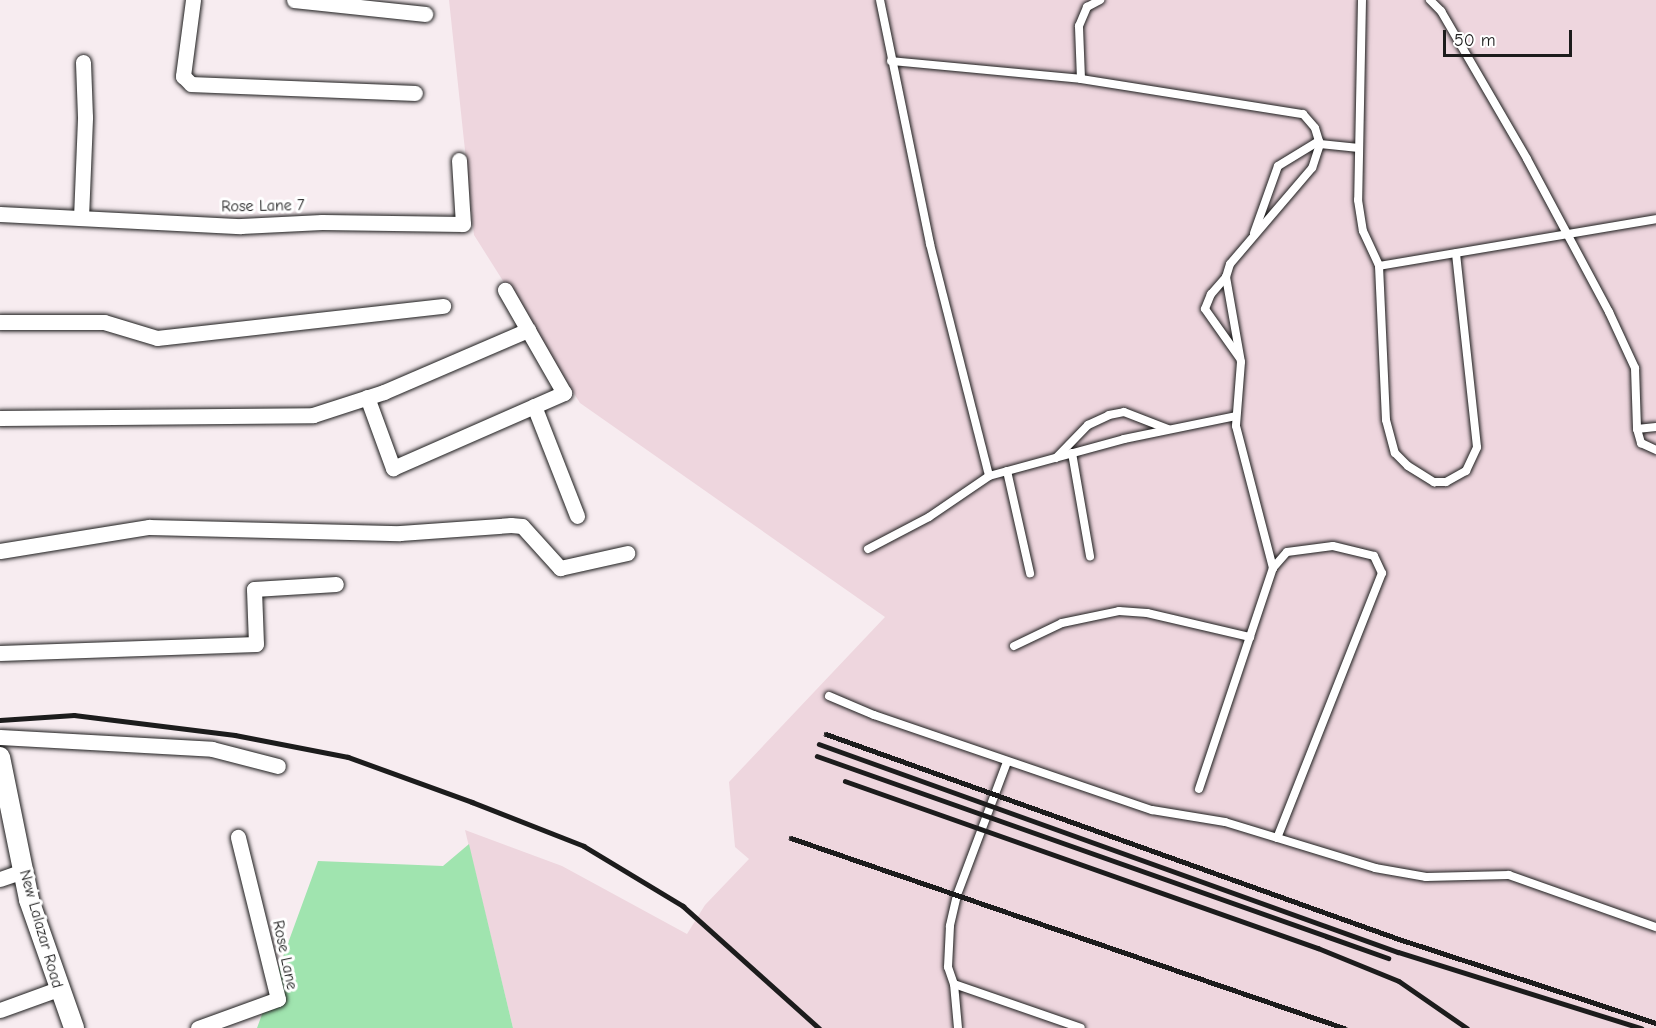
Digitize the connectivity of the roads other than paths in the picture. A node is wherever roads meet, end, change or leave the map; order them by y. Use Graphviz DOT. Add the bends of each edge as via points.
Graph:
graph roads {
  1 [pos="193,0"];
  2 [pos="294,0"];
  3 [pos="880,0"];
  4 [pos="1100,0"];
  5 [pos="1362,0"];
  6 [pos="1430,0"];
  7 [pos="1085,3"];
  8 [pos="425,14"];
  9 [pos="83,62"];
  10 [pos="891,62"];
  11 [pos="1081,79"];
  12 [pos="415,93"];
  13 [pos="1319,142"];
  14 [pos="1359,148"];
  15 [pos="459,160"];
  16 [pos="0,214"];
  17 [pos="81,218"];
  18 [pos="1656,219"];
  19 [pos="1567,233"];
  20 [pos="1252,238"];
  21 [pos="1456,253"];
  22 [pos="1379,266"];
  23 [pos="1226,277"];
  24 [pos="505,290"];
  25 [pos="442,306"];
  26 [pos="0,322"];
  27 [pos="528,330"];
  28 [pos="1240,358"];
  29 [pos="367,398"];
  30 [pos="534,406"];
  31 [pos="1236,416"];
  32 [pos="0,418"];
  33 [pos="1656,427"];
  34 [pos="1637,429"];
  35 [pos="1170,430"];
  36 [pos="1656,450"];
  37 [pos="1072,453"];
  38 [pos="1056,458"];
  39 [pos="1007,471"];
  40 [pos="989,476"];
  41 [pos="577,516"];
  42 [pos="868,549"];
  43 [pos="0,551"];
  44 [pos="627,553"];
  45 [pos="1090,556"];
  46 [pos="1273,568"];
  47 [pos="1030,573"];
  48 [pos="336,584"];
  49 [pos="1250,637"];
  50 [pos="1014,646"];
  51 [pos="0,653"];
  52 [pos="829,696"];
  53 [pos="0,737"];
  54 [pos="0,757"];
  55 [pos="1007,762"];
  56 [pos="278,766"];
  57 [pos="1199,789"];
  58 [pos="238,837"];
  59 [pos="1277,838"];
  60 [pos="23,871"];
  61 [pos="0,879"];
  62 [pos="1656,927"];
  63 [pos="954,984"];
  64 [pos="58,989"];
  65 [pos="0,1010"];
  66 [pos="74,1028"];
  67 [pos="198,1028"];
  68 [pos="958,1028"];
  69 [pos="1081,1028"];
  1 -- 12 [label="street" via="183,76 191,84"];
  2 -- 8 [label="street"];
  3 -- 10 [label="lane"];
  4 -- 7 [label="lane"];
  5 -- 14 [label="lane"];
  6 -- 19 [label="lane" via="1441,11"];
  7 -- 11 [label="lane" via="1079,26"];
  9 -- 17 [label="street"];
  10 -- 11 [label="lane"];
  10 -- 40 [label="lane" via="930,244"];
  11 -- 13 [label="lane" via="1303,114 1315,128"];
  13 -- 14 [label="lane"];
  13 -- 20 [label="lane" via="1312,168"];
  13 -- 20 [label="lane" via="1278,166"];
  14 -- 22 [label="lane" via="1358,200 1363,231"];
  15 -- 17 [label="street, Rose Lane 7" via="463,224 322,222 241,226"];
  16 -- 17 [label="street, Rose Lane 7"];
  18 -- 19 [label="lane"];
  19 -- 21 [label="lane"];
  19 -- 34 [label="lane" via="1629,351 1635,368"];
  20 -- 23 [label="lane" via="1230,264"];
  21 -- 22 [label="lane"];
  21 -- 22 [label="lane" via="1477,447 1466,471 1446,482 1434,482 1395,453 1386,420"];
  23 -- 28 [label="lane"];
  23 -- 28 [label="lane" via="1211,294 1205,309"];
  24 -- 27 [label="street"];
  25 -- 26 [label="street" via="157,338 104,322"];
  27 -- 29 [label="street"];
  27 -- 30 [label="street" via="564,393"];
  28 -- 31 [label="lane"];
  29 -- 30 [label="street" via="393,468"];
  29 -- 32 [label="street" via="313,415"];
  30 -- 41 [label="street"];
  31 -- 35 [label="lane"];
  31 -- 46 [label="lane"];
  33 -- 34 [label="lane"];
  34 -- 36 [label="lane" via="1641,443"];
  35 -- 37 [label="lane"];
  35 -- 38 [label="lane" via="1124,412 1109,415 1088,425"];
  37 -- 38 [label="lane"];
  37 -- 45 [label="lane"];
  38 -- 39 [label="lane"];
  39 -- 40 [label="lane"];
  39 -- 47 [label="lane"];
  40 -- 42 [label="lane" via="929,516"];
  43 -- 44 [label="street" via="149,527 400,533 511,525 522,526 560,568"];
  46 -- 49 [label="lane"];
  46 -- 59 [label="lane" via="1287,552 1333,546 1374,556 1382,573"];
  48 -- 51 [label="street" via="254,589 256,644"];
  49 -- 50 [label="lane" via="1147,613 1119,611 1062,623"];
  49 -- 57 [label="lane"];
  52 -- 55 [label="lane"];
  53 -- 56 [label="street" via="212,749"];
  54 -- 60 [label="street, New Lalazar Road"];
  55 -- 59 [label="lane" via="1152,810 1225,822"];
  55 -- 63 [label="lane" via="957,895 948,957"];
  58 -- 67 [label="street, Rose Lane" via="278,999"];
  59 -- 62 [label="lane" via="1375,868 1426,878 1509,876"];
  60 -- 61 [label="street"];
  60 -- 64 [label="street, New Lalazar Road"];
  63 -- 68 [label="lane"];
  63 -- 69 [label="lane"];
  64 -- 65 [label="street"];
  64 -- 66 [label="street, New Lalazar Road"];
}
